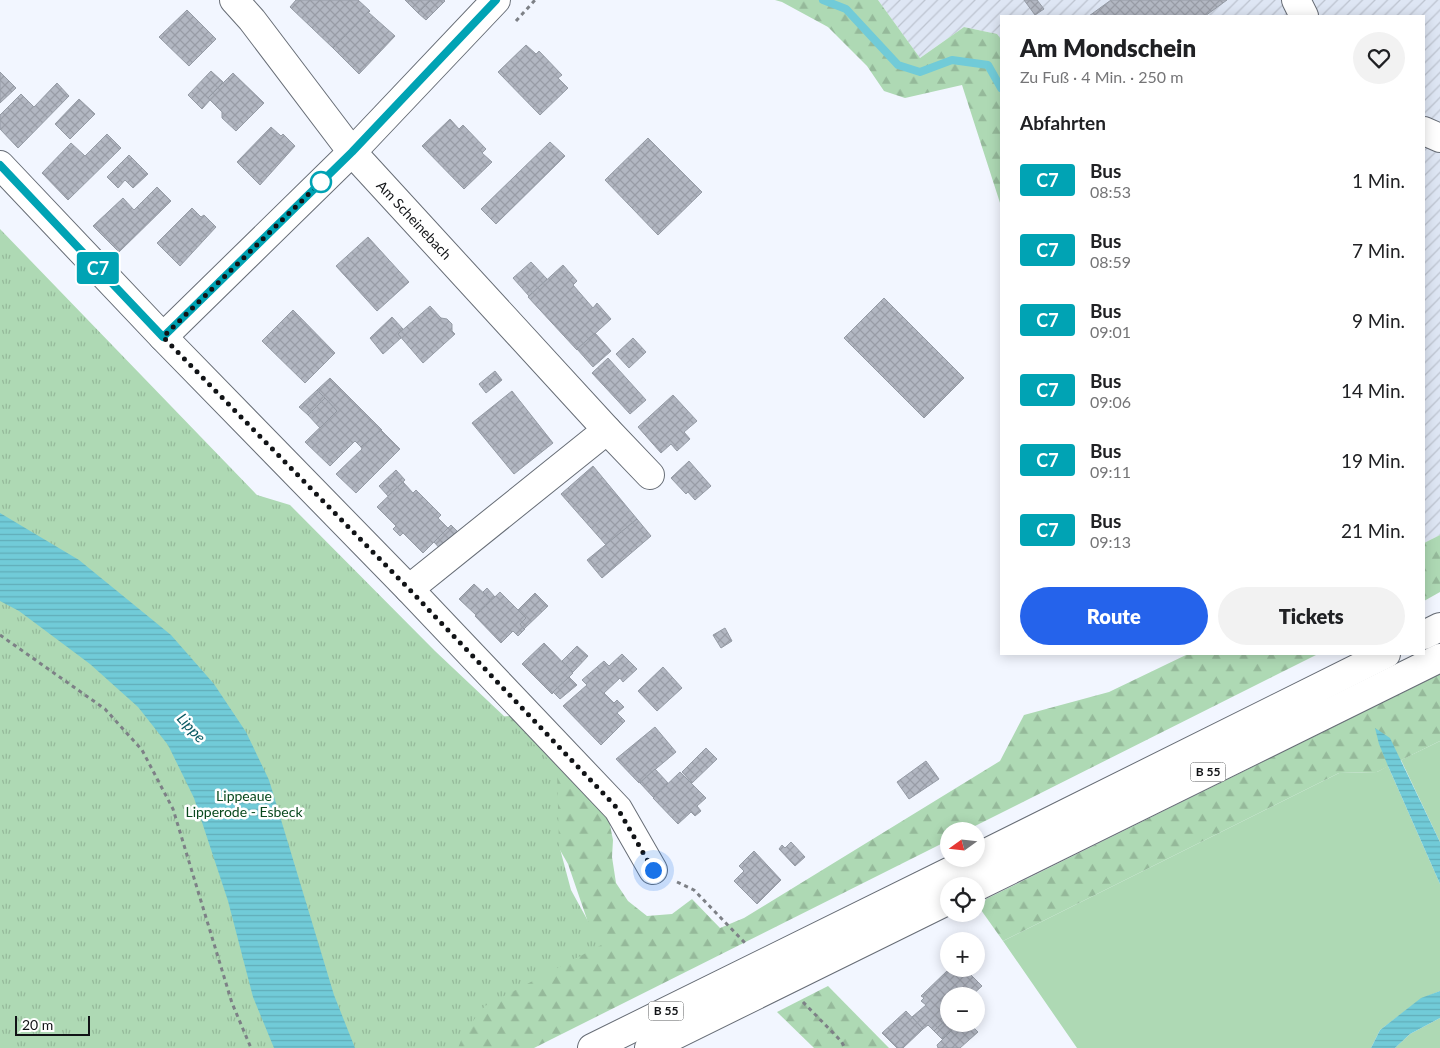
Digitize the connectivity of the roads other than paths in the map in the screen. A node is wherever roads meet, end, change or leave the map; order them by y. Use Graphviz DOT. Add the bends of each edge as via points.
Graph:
graph roads {
  1 [pos="234,0"];
  2 [pos="496,0"];
  3 [pos="1296,0"];
  4 [pos="1304,15"];
  5 [pos="1425,131"];
  6 [pos="1440,138"];
  7 [pos="352,152"];
  8 [pos="0,165"];
  9 [pos="163,337"];
  10 [pos="607,430"];
  11 [pos="650,475"];
  12 [pos="409,589"];
  13 [pos="1440,627"];
  14 [pos="1425,634"];
  15 [pos="1384,655"];
  16 [pos="1440,658"];
  17 [pos="985,854"];
  18 [pos="956,868"];
  19 [pos="653,870"];
  20 [pos="985,883"];
  21 [pos="940,904"];
  22 [pos="592,1048"];
  23 [pos="650,1048"];
  1 -- 7 [label="main road, Am Scheinebach"];
  2 -- 7 [label="main road"];
  3 -- 4 [label="main road"];
  5 -- 6 [label="main road"];
  7 -- 9 [label="main road"];
  7 -- 10 [label="main road, Am Scheinebach"];
  8 -- 9 [label="main road"];
  9 -- 12 [label="main road"];
  10 -- 11 [label="main road, Am Scheinebach"];
  10 -- 12 [label="main road"];
  12 -- 19 [label="main road" via="618,809"];
  13 -- 14 [label="main road"];
  15 -- 17 [label="main road, B 55"];
  16 -- 20 [label="main road, B 55"];
  18 -- 22 [label="main road, B 55"];
  21 -- 23 [label="main road, B 55"];
}
